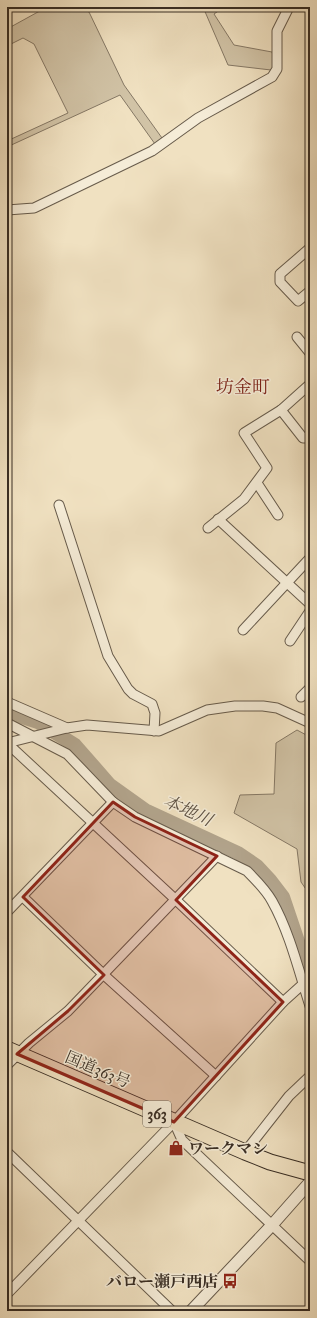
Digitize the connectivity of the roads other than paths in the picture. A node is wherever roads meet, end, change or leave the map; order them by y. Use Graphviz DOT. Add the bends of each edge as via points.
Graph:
graph roads {
  1 [pos="289,7"];
  2 [pos="7,210"];
  3 [pos="310,248"];
  4 [pos="310,291"];
  5 [pos="297,337"];
  6 [pos="310,353"];
  7 [pos="310,384"];
  8 [pos="281,410"];
  9 [pos="310,438"];
  10 [pos="257,483"];
  11 [pos="59,505"];
  12 [pos="278,515"];
  13 [pos="218,519"];
  14 [pos="208,528"];
  15 [pos="310,558"];
  16 [pos="286,583"];
  17 [pos="310,604"];
  18 [pos="310,611"];
  19 [pos="243,630"];
  20 [pos="290,641"];
  21 [pos="310,688"];
  22 [pos="301,697"];
  23 [pos="7,702"];
  24 [pos="7,723"];
  25 [pos="310,723"];
  26 [pos="67,728"];
  27 [pos="154,731"];
  28 [pos="32,736"];
  29 [pos="7,743"];
  30 [pos="113,802"];
  31 [pos="92,821"];
  32 [pos="217,856"];
  33 [pos="23,897"];
  34 [pos="176,900"];
  35 [pos="7,912"];
  36 [pos="104,974"];
  37 [pos="303,984"];
  38 [pos="283,1002"];
  39 [pos="310,1006"];
  40 [pos="12,1052"];
  41 [pos="7,1065"];
  42 [pos="216,1076"];
  43 [pos="310,1076"];
  44 [pos="174,1122"];
  45 [pos="7,1152"];
  46 [pos="245,1152"];
  47 [pos="310,1173"];
  48 [pos="310,1182"];
  49 [pos="78,1222"];
  50 [pos="272,1225"];
  51 [pos="310,1261"];
  52 [pos="7,1294"];
  53 [pos="172,1311"];
  54 [pos="191,1311"];
  1 -- 2 [label="street" via="277,31 277,69 272,77 198,118 152,151 34,208"];
  3 -- 4 [label="street" via="280,274 280,282 298,301"];
  5 -- 6 [label="street"];
  7 -- 8 [label="street"];
  8 -- 9 [label="street" via="303,438"];
  8 -- 10 [label="street" via="244,433 268,468"];
  10 -- 12 [label="street"];
  10 -- 13 [label="street" via="244,499"];
  11 -- 27 [label="street" via="108,656 128,689 152,704 155,712"];
  13 -- 14 [label="street"];
  13 -- 16 [label="street"];
  15 -- 16 [label="street"];
  16 -- 17 [label="street"];
  16 -- 19 [label="street"];
  18 -- 20 [label="street"];
  21 -- 22 [label="street"];
  23 -- 26 [label="street"];
  24 -- 28 [label="street"];
  25 -- 27 [label="street" via="277,708 235,706 207,710"];
  26 -- 27 [label="street" via="87,725"];
  26 -- 28 [label="street"];
  28 -- 29 [label="street"];
  28 -- 30 [label="street" via="67,754"];
  29 -- 31 [label="street"];
  30 -- 31 [label="street"];
  30 -- 32 [label="street" via="135,817"];
  31 -- 33 [label="street"];
  31 -- 34 [label="street"];
  32 -- 34 [label="street"];
  32 -- 37 [label="street" via="247,871 272,901"];
  33 -- 35 [label="street"];
  33 -- 36 [label="street"];
  34 -- 36 [label="street"];
  34 -- 38 [label="street"];
  36 -- 40 [label="street" via="68,1011"];
  36 -- 42 [label="street"];
  37 -- 38 [label="street"];
  37 -- 39 [label="street"];
  38 -- 42 [label="street"];
  40 -- 41 [label="street"];
  40 -- 44 [label="highway, 国道363号 / 363"];
  42 -- 44 [label="street"];
  43 -- 46 [label="street" via="289,1096"];
  44 -- 46 [label="highway, 国道363号 / 363"];
  44 -- 49 [label="street"];
  44 -- 50 [label="street" via="182,1140"];
  45 -- 49 [label="street"];
  46 -- 47 [label="highway, 国道363号 / 363"];
  48 -- 50 [label="street"];
  49 -- 52 [label="street"];
  49 -- 53 [label="street"];
  50 -- 51 [label="street"];
  50 -- 54 [label="street"];
}
